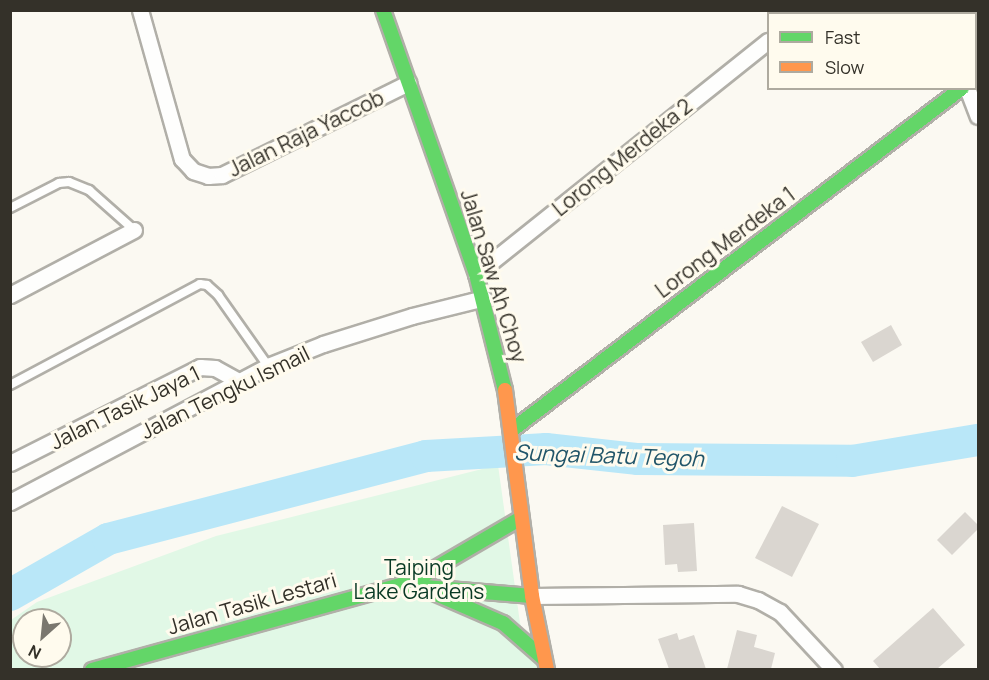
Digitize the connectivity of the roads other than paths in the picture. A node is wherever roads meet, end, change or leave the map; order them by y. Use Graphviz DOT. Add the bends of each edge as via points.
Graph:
graph roads {
  1 [pos="140,10"];
  2 [pos="383,10"];
  3 [pos="767,42"];
  4 [pos="408,83"];
  5 [pos="962,90"];
  6 [pos="966,90"];
  7 [pos="978,116"];
  8 [pos="10,208"];
  9 [pos="134,230"];
  10 [pos="476,274"];
  11 [pos="10,295"];
  12 [pos="484,298"];
  13 [pos="268,366"];
  14 [pos="240,382"];
  15 [pos="10,385"];
  16 [pos="513,435"];
  17 [pos="10,463"];
  18 [pos="10,502"];
  19 [pos="521,518"];
  20 [pos="414,584"];
  21 [pos="532,596"];
  22 [pos="545,664"];
  23 [pos="92,669"];
  24 [pos="834,669"];
  1 -- 4 [label="street, Jalan Raja Yaccob" via="182,159 193,171 208,176 222,175"];
  2 -- 4 [label="street, Jalan Saw Ah Choy"];
  3 -- 10 [label="street, Lorong Merdeka 2"];
  4 -- 10 [label="street, Jalan Saw Ah Choy"];
  5 -- 16 [label="street, Lorong Merdeka 1"];
  6 -- 7 [label="street"];
  8 -- 9 [label="lane" via="59,183 69,182 89,190"];
  9 -- 11 [label="street"];
  10 -- 12 [label="street, Jalan Saw Ah Choy"];
  12 -- 13 [label="street, Jalan Tengku Ismail" via="323,344"];
  12 -- 16 [label="street, Jalan Saw Ah Choy"];
  13 -- 14 [label="street, Jalan Tengku Ismail"];
  13 -- 15 [label="lane" via="218,295 200,284"];
  14 -- 17 [label="street, Jalan Tasik Jaya 1" via="215,368 200,367"];
  14 -- 18 [label="street, Jalan Tengku Ismail"];
  16 -- 19 [label="street, Jalan Saw Ah Choy"];
  19 -- 20 [label="street"];
  19 -- 21 [label="street, Jalan Saw Ah Choy"];
  20 -- 21 [label="street, Jalan Tasik Lestari"];
  20 -- 22 [label="street" via="503,623"];
  20 -- 23 [label="street, Jalan Tasik Lestari" via="387,587"];
  21 -- 22 [label="street, Jalan Saw Ah Choy"];
  21 -- 24 [label="street" via="738,594 780,612"];
}
